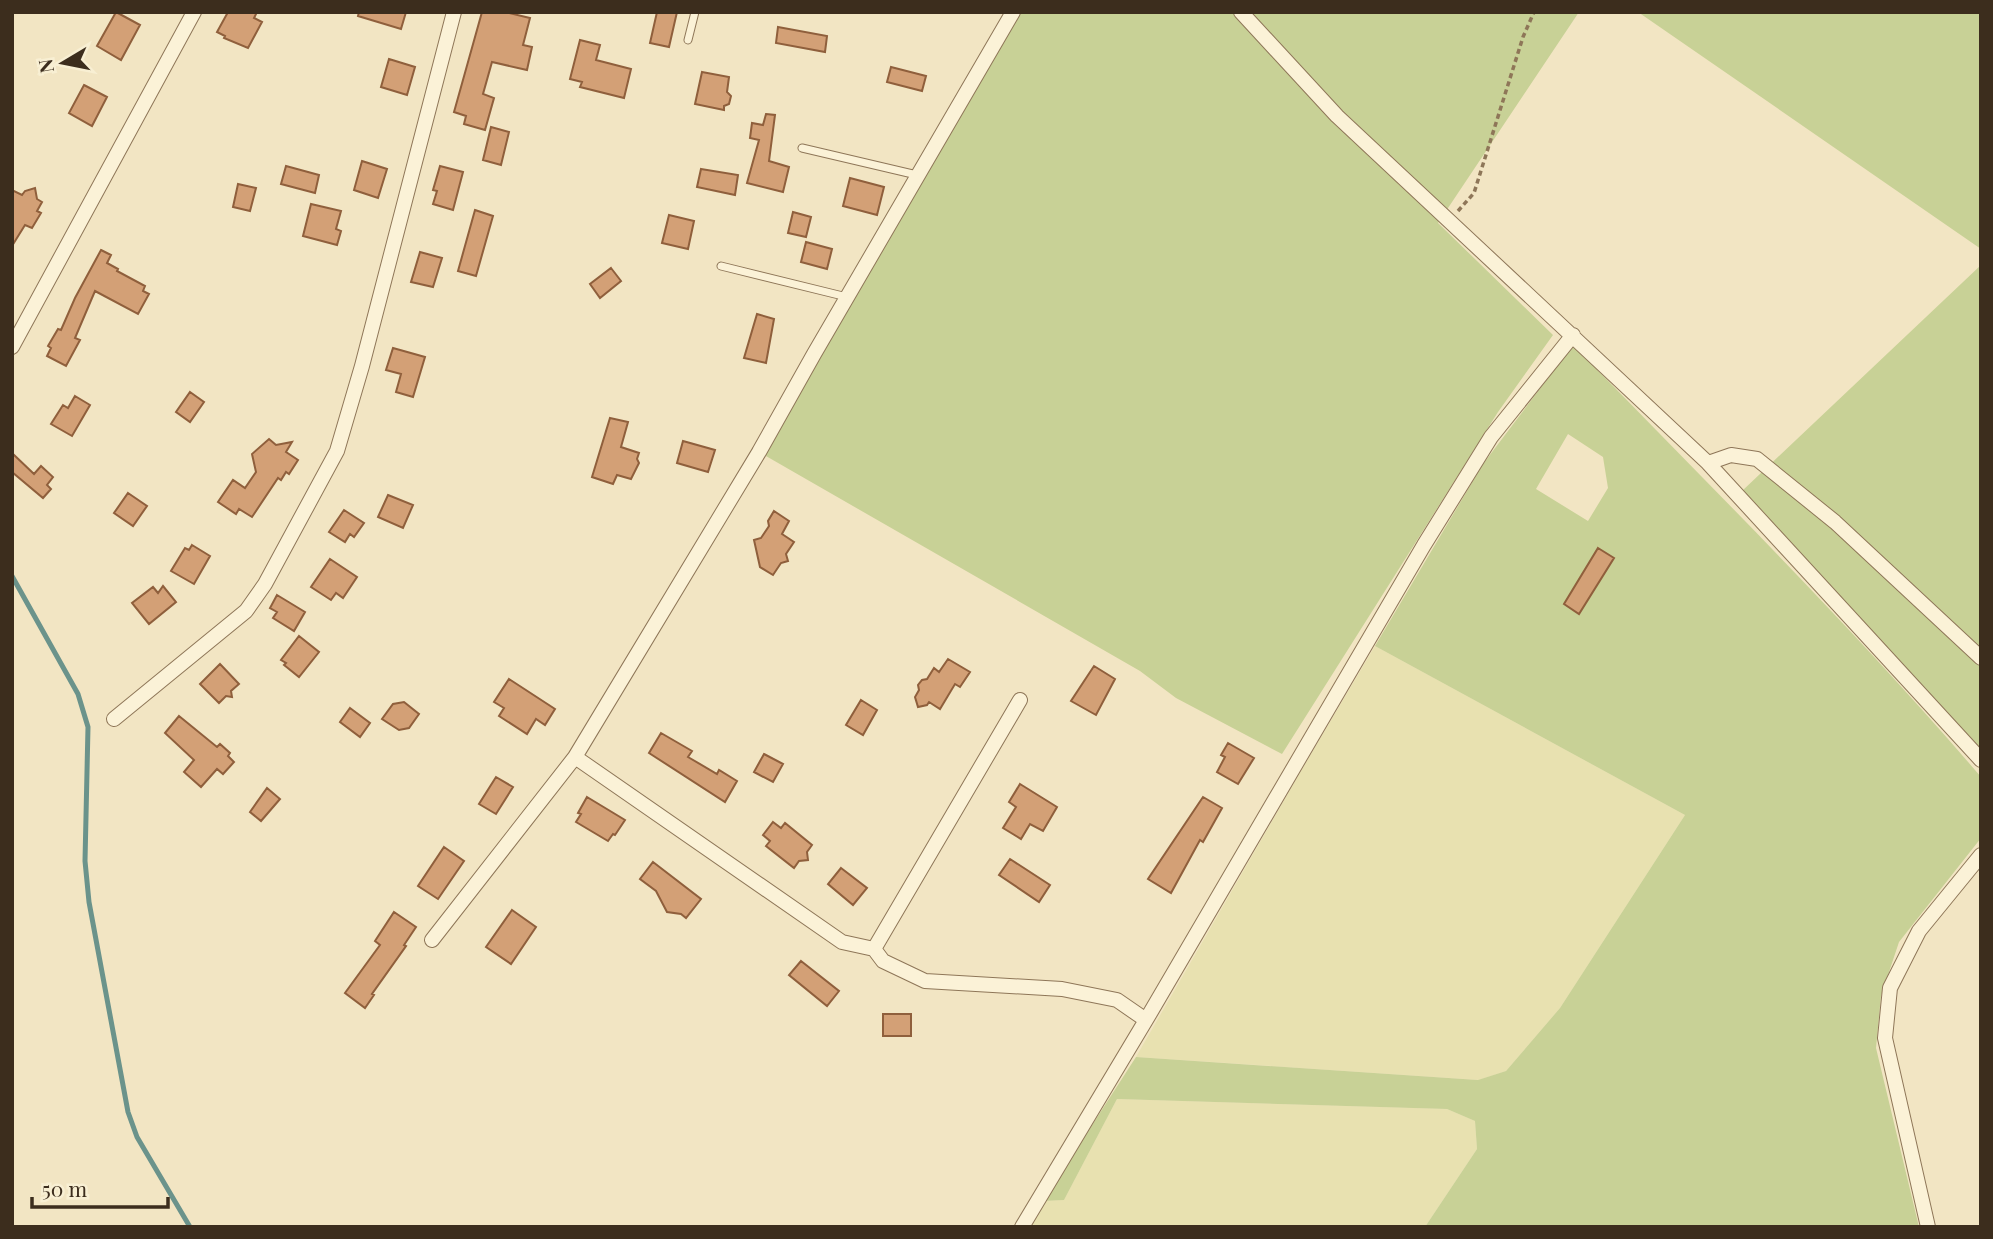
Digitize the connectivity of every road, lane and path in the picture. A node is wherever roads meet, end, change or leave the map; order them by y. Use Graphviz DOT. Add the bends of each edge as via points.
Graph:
graph roads {
  1 [pos="194,12"];
  2 [pos="454,12"];
  3 [pos="695,12"];
  4 [pos="1013,12"];
  5 [pos="1241,12"];
  6 [pos="1534,12"];
  7 [pos="688,40"];
  8 [pos="802,148"];
  9 [pos="918,175"];
  10 [pos="1449,220"];
  11 [pos="721,266"];
  12 [pos="847,297"];
  13 [pos="1573,335"];
  14 [pos="12,347"];
  15 [pos="1708,463"];
  16 [pos="1981,658"];
  17 [pos="1020,700"];
  18 [pos="114,719"];
  19 [pos="575,757"];
  20 [pos="1981,760"];
  21 [pos="1981,855"];
  22 [pos="432,940"];
  23 [pos="874,949"];
  24 [pos="1146,1020"];
  25 [pos="1022,1227"];
  26 [pos="1928,1227"];
  1 -- 14 [label="street"];
  2 -- 18 [label="street" via="337,451 246,611"];
  3 -- 7 [label="lane"];
  4 -- 9 [label="street"];
  5 -- 10 [label="street" via="1338,116"];
  6 -- 10 [label="path" via="1474,193"];
  8 -- 9 [label="lane"];
  9 -- 12 [label="street"];
  10 -- 13 [label="street"];
  11 -- 12 [label="lane"];
  12 -- 19 [label="street" via="760,452"];
  13 -- 15 [label="street"];
  13 -- 24 [label="street" via="1485,448 1424,545"];
  15 -- 16 [label="street" via="1731,455 1757,459 1835,522"];
  15 -- 20 [label="street"];
  17 -- 23 [label="street"];
  19 -- 22 [label="street"];
  19 -- 23 [label="street" via="842,942"];
  21 -- 26 [label="street" via="1919,931 1890,988 1885,1038"];
  23 -- 24 [label="street" via="883,961 925,981 1062,989 1117,1000"];
  24 -- 25 [label="street"];
}
